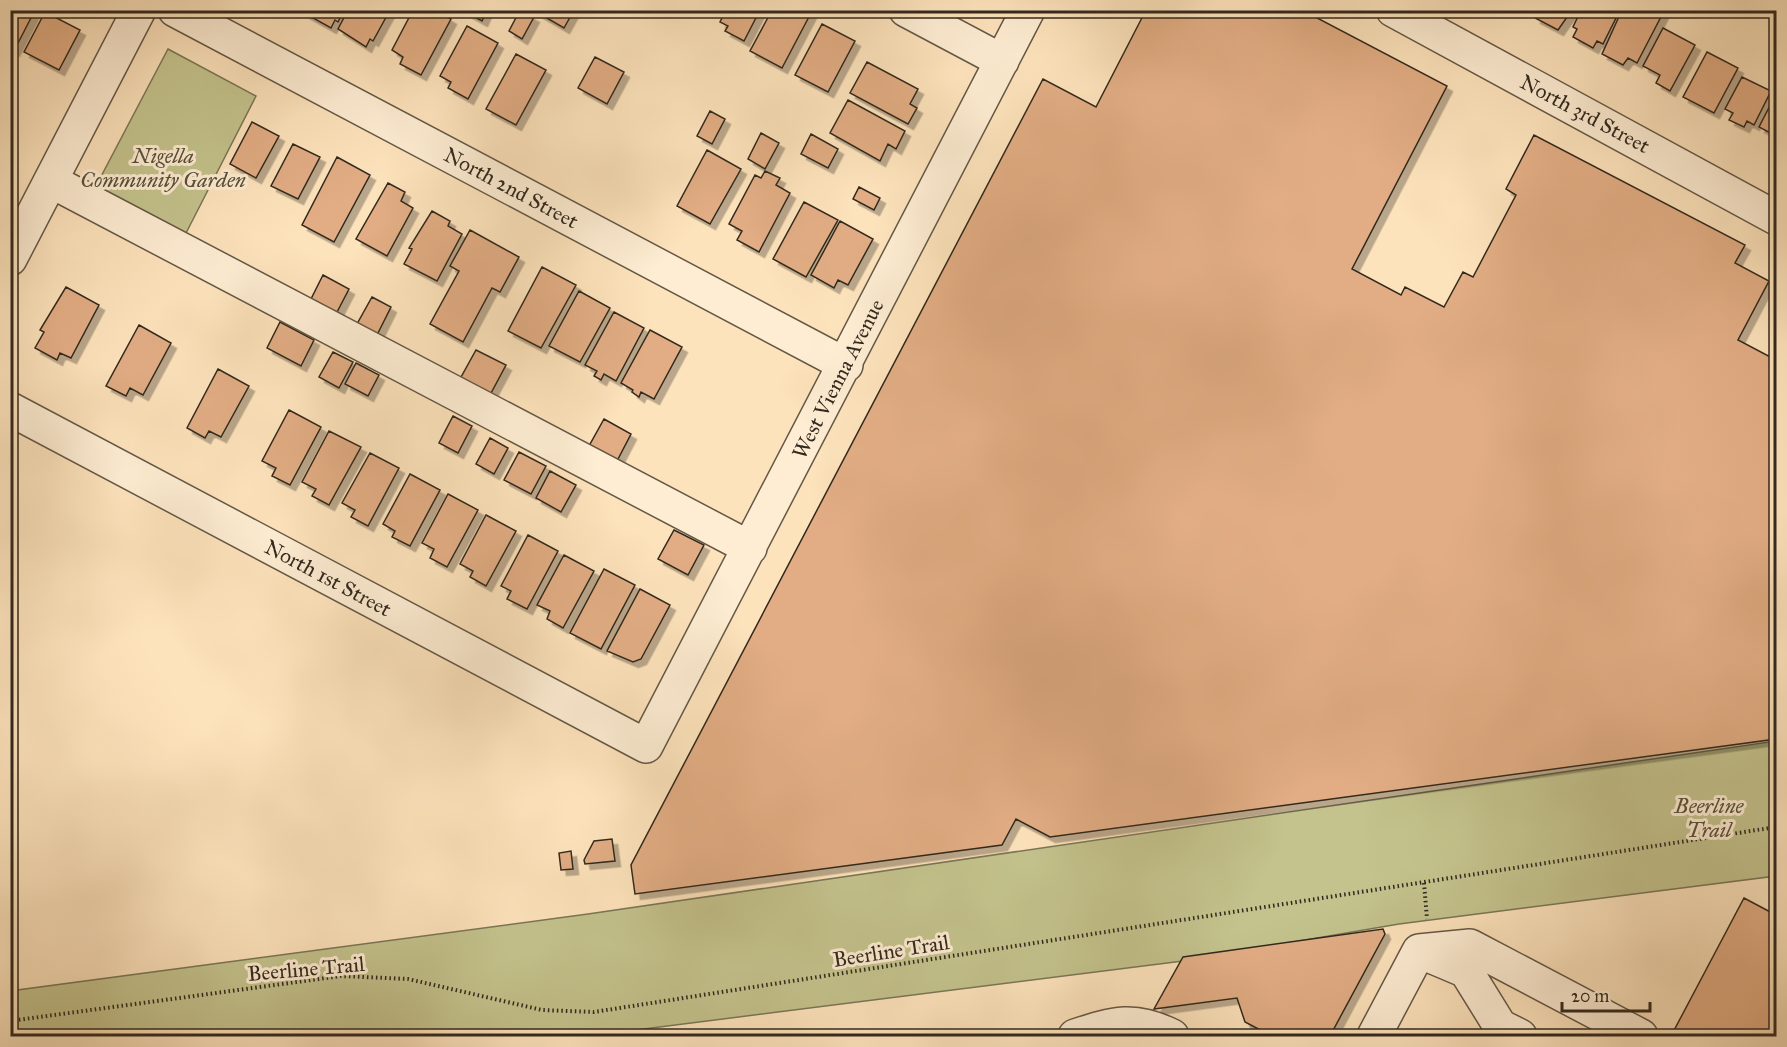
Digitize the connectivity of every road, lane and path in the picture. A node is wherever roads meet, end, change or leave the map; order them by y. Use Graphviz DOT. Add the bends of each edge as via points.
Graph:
graph roads {
  1 [pos="139,10"];
  2 [pos="175,10"];
  3 [pos="906,10"];
  4 [pos="1028,10"];
  5 [pos="1393,10"];
  6 [pos="1002,61"];
  7 [pos="51,181"];
  8 [pos="20,218"];
  9 [pos="1776,218"];
  10 [pos="10,259"];
  11 [pos="846,364"];
  12 [pos="10,410"];
  13 [pos="750,549"];
  14 [pos="646,746"];
  15 [pos="1776,827"];
  16 [pos="1419,951"];
  17 [pos="10,1022"];
  18 [pos="1075,1036"];
  19 [pos="1172,1036"];
  20 [pos="1374,1036"];
  21 [pos="1520,1036"];
  22 [pos="1641,1036"];
  1 -- 7 [label="street"];
  2 -- 11 [label="street, North 2nd Street"];
  3 -- 6 [label="street"];
  4 -- 6 [label="street, West Vienna Avenue"];
  5 -- 9 [label="street, North 3rd Street"];
  6 -- 11 [label="street, West Vienna Avenue"];
  7 -- 8 [label="street"];
  7 -- 13 [label="street"];
  8 -- 10 [label="street"];
  11 -- 13 [label="street, West Vienna Avenue"];
  12 -- 14 [label="street, North 1st Street"];
  13 -- 14 [label="street, West Vienna Avenue"];
  15 -- 17 [label="path, Beerline Trail" via="594,1012 542,1010 408,979 341,976"];
  16 -- 20 [label="street"];
  16 -- 21 [label="street" via="1466,971 1500,1026"];
  16 -- 22 [label="street" via="1470,945"];
  18 -- 19 [label="street" via="1112,1023 1148,1024"];
}
